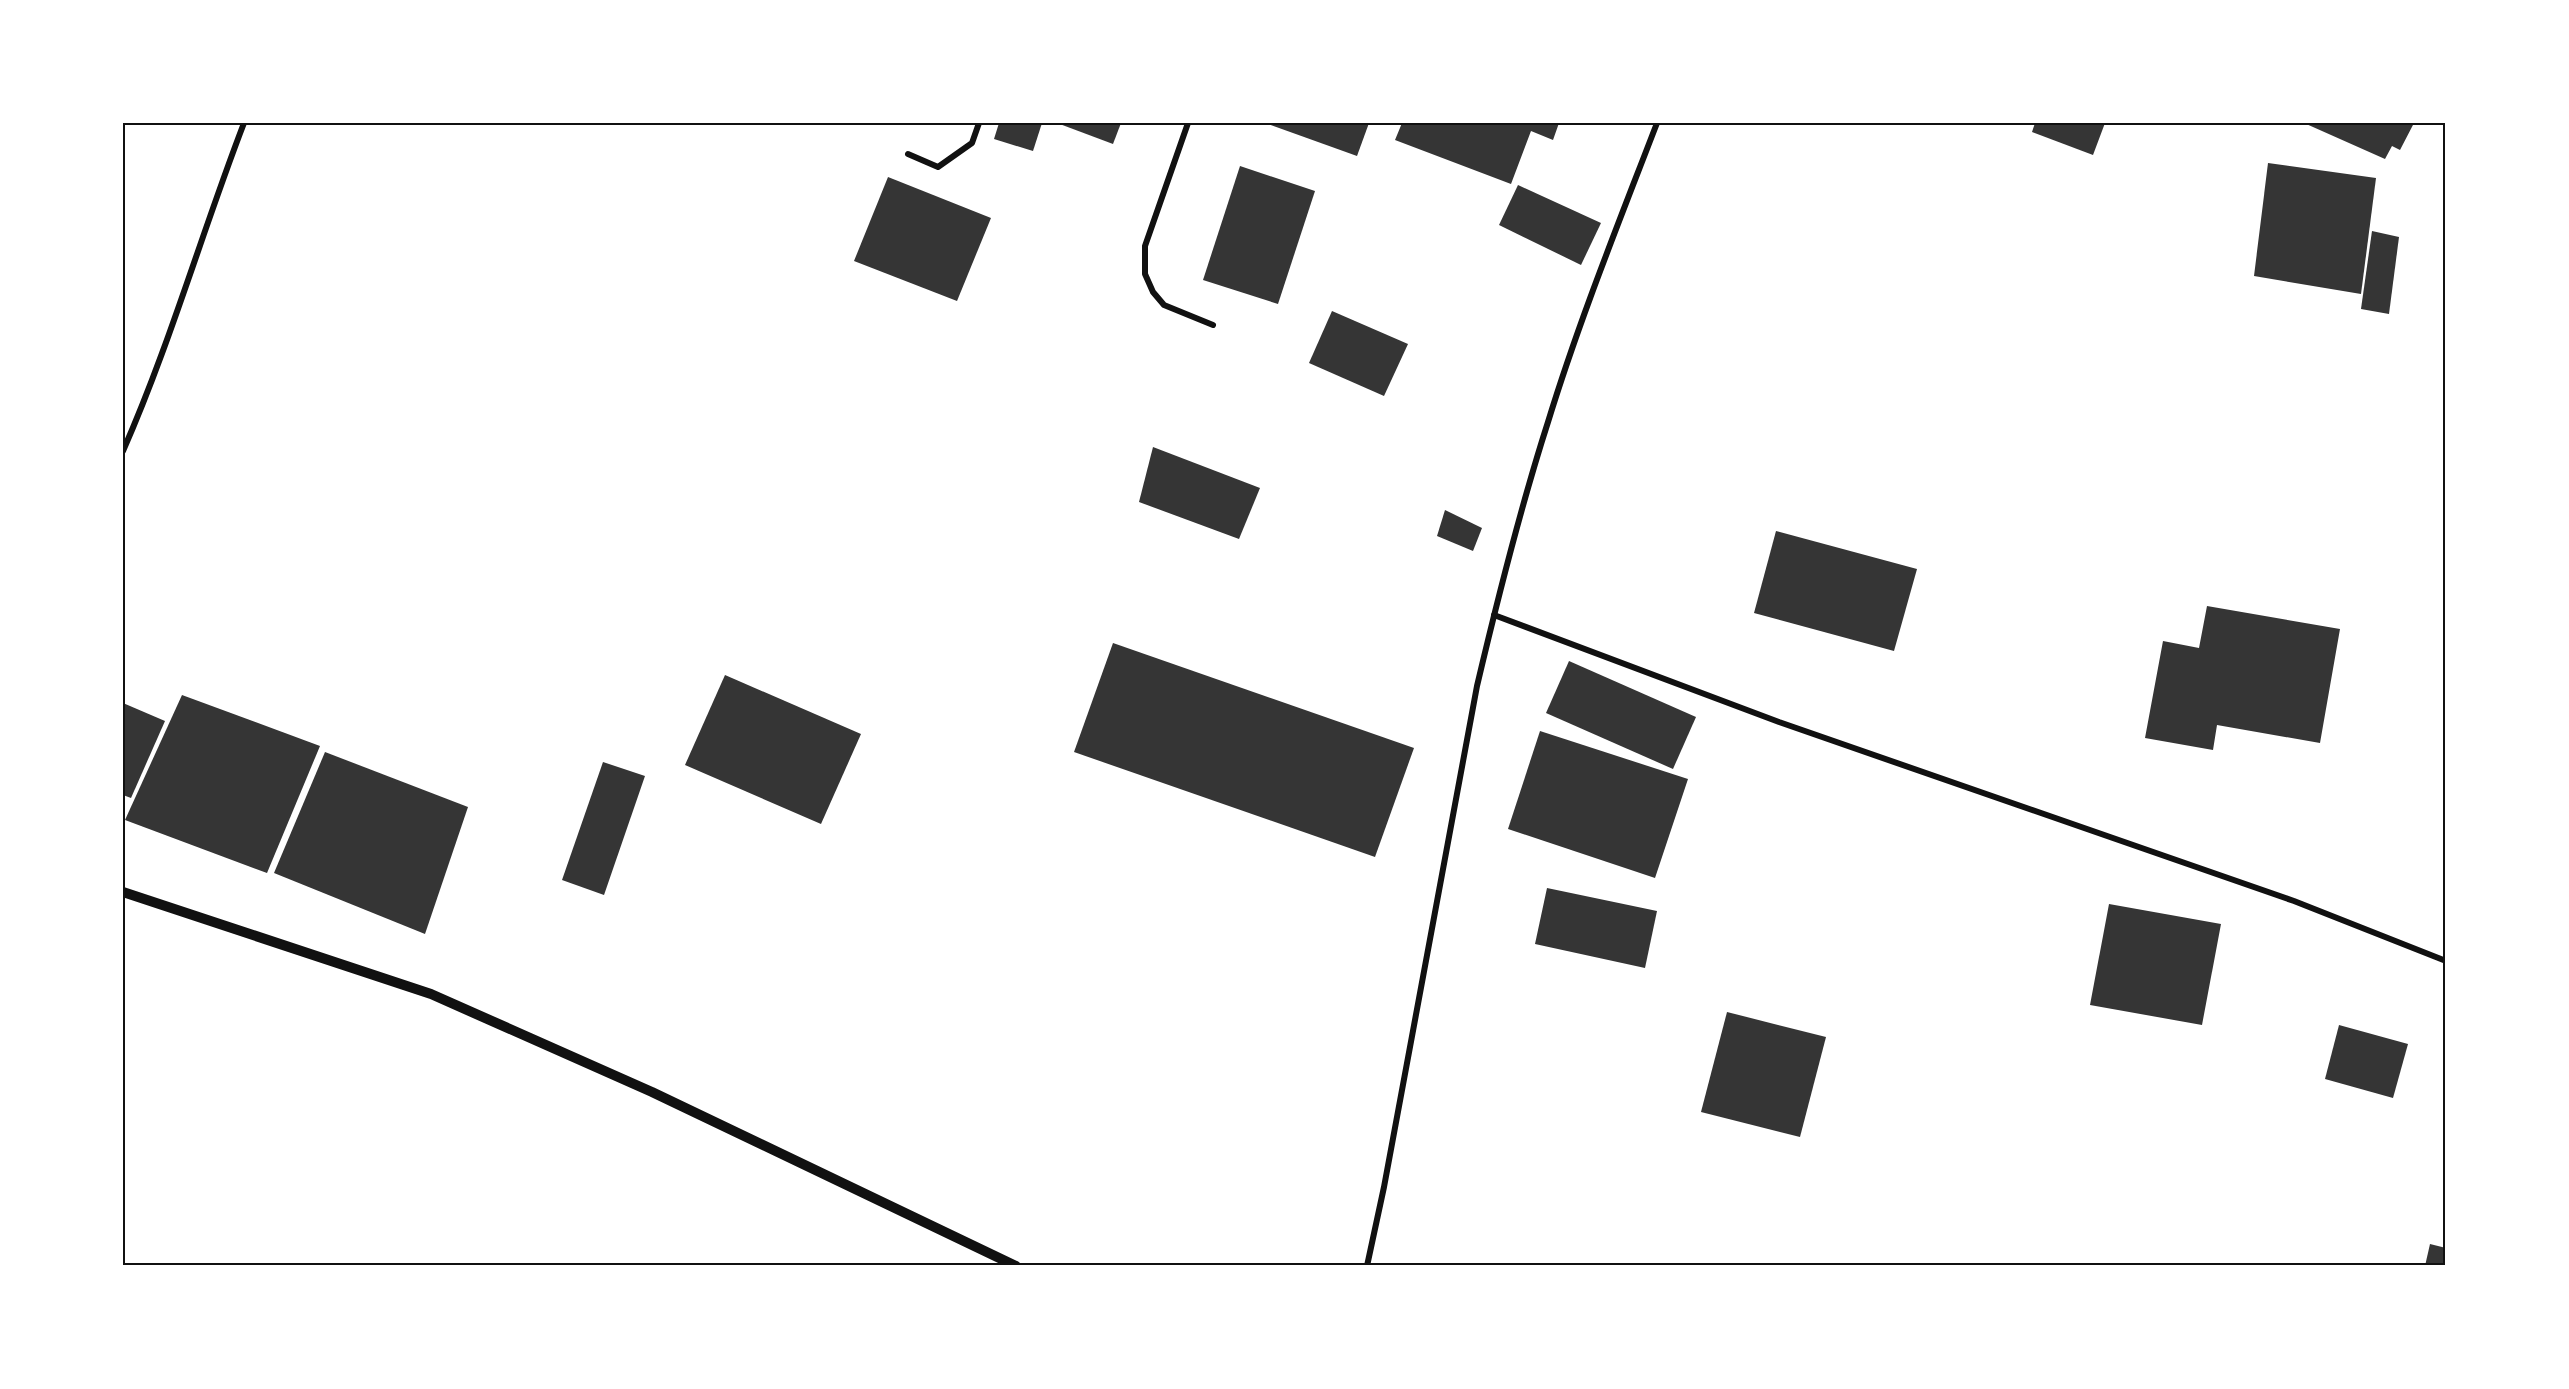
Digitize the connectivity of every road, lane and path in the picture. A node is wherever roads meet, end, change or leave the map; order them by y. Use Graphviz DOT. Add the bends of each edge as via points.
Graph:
graph roads {
  1 [pos="244,123"];
  2 [pos="978,123"];
  3 [pos="1188,123"];
  4 [pos="1657,123"];
  5 [pos="908,154"];
  6 [pos="1213,325"];
  7 [pos="123,451"];
  8 [pos="1494,615"];
  9 [pos="123,892"];
  10 [pos="2446,961"];
  11 [pos="1016,1266"];
  12 [pos="1367,1266"];
  1 -- 7 [label="street" via="143,406"];
  2 -- 5 [label="street" via="972,143 938,167"];
  3 -- 6 [label="street" via="1145,246 1145,274 1164,306"];
  4 -- 8 [label="street" via="1548,422"];
  8 -- 10 [label="street" via="1779,722 2294,901"];
  8 -- 12 [label="street"];
  9 -- 11 [label="street" via="431,994 652,1092"];
}
